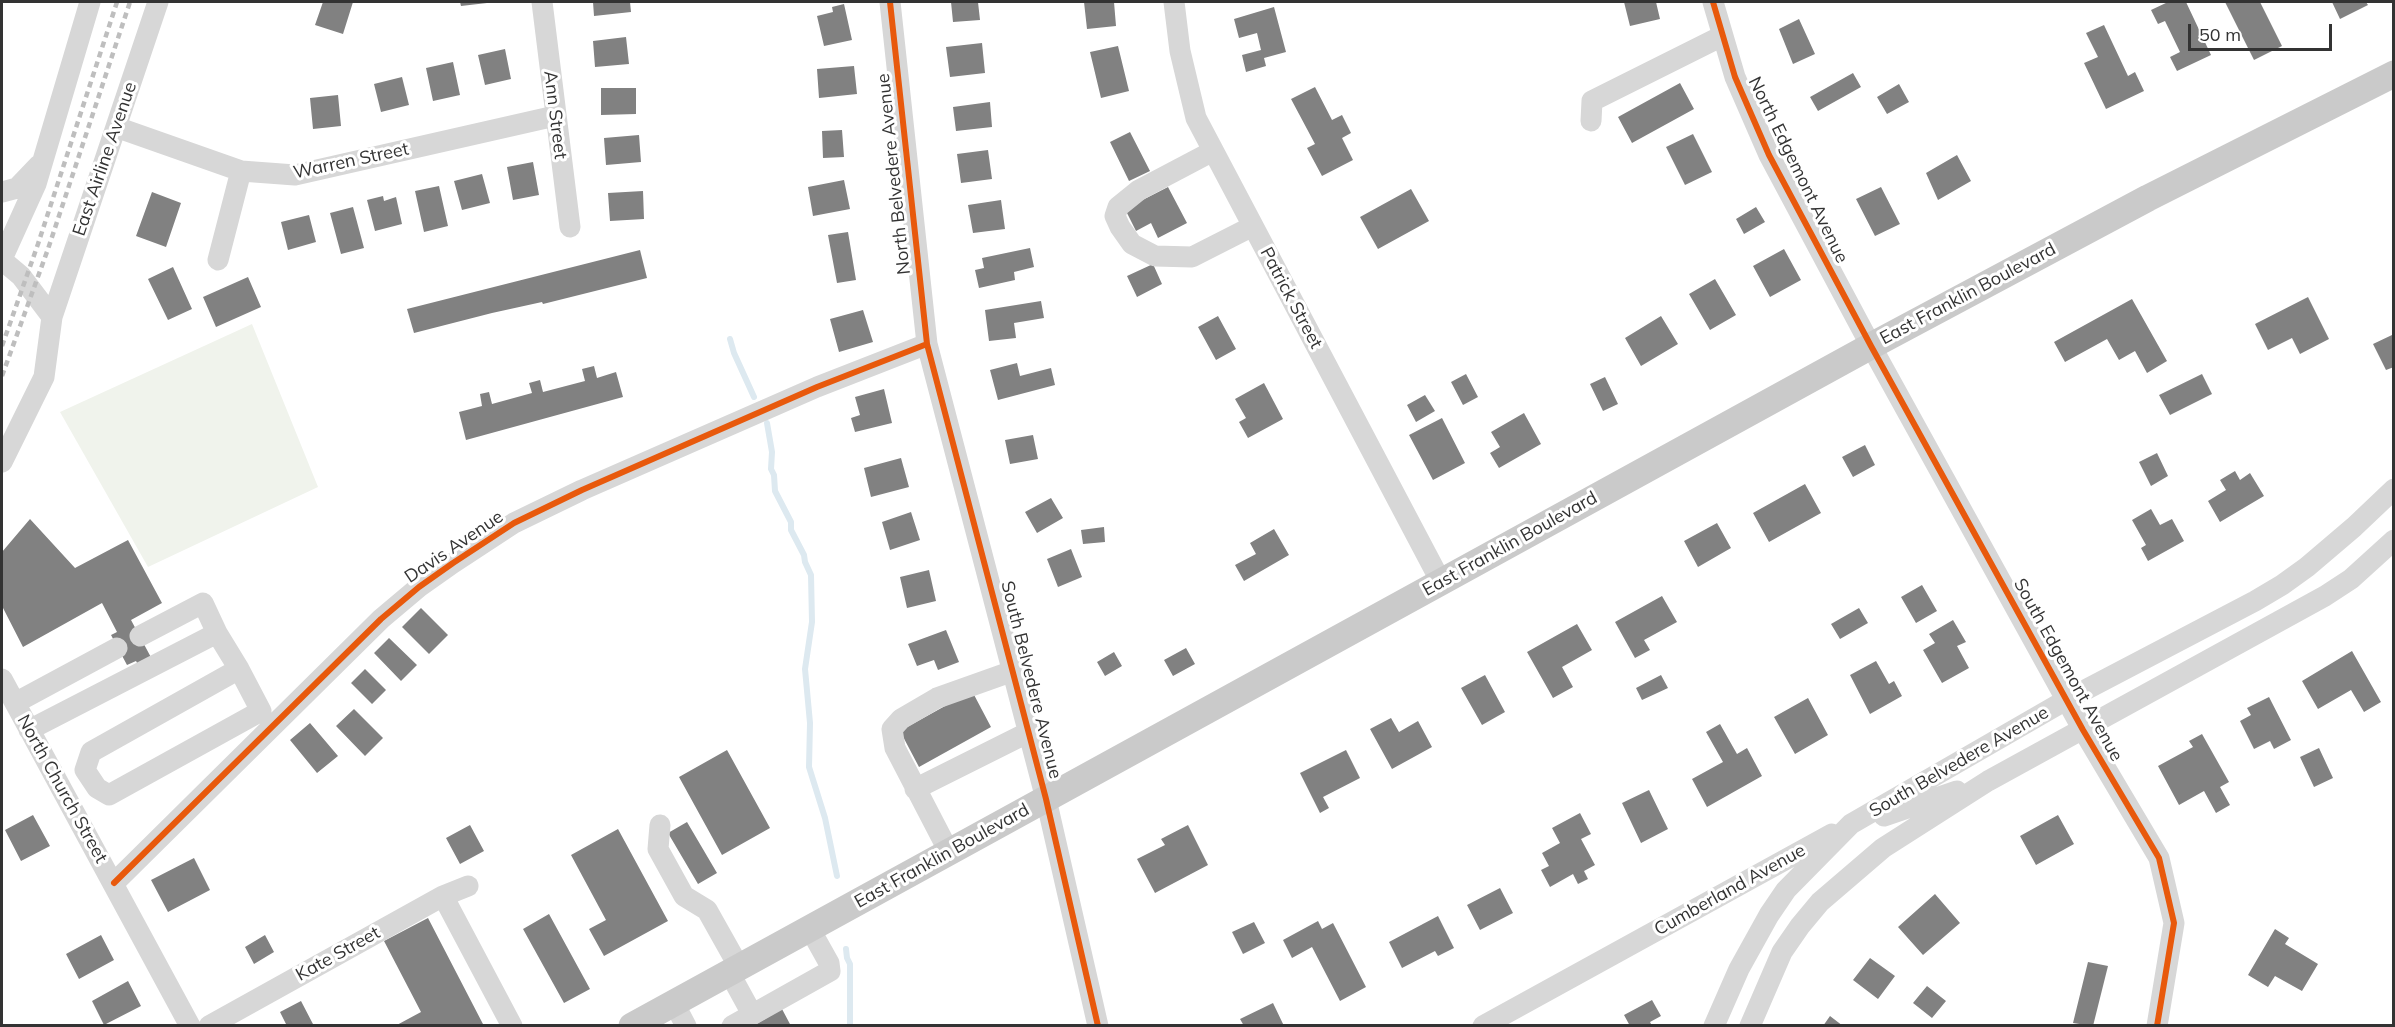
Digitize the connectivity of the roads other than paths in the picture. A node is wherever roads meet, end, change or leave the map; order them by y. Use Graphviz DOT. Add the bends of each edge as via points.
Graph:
graph roads {
  1 [pos="90,2"];
  2 [pos="158,2"];
  3 [pos="542,2"];
  4 [pos="890,2"];
  5 [pos="1174,2"];
  6 [pos="1713,2"];
  7 [pos="1722,36"];
  8 [pos="2394,74"];
  9 [pos="555,116"];
  10 [pos="1591,121"];
  11 [pos="116,127"];
  12 [pos="1213,151"];
  13 [pos="42,162"];
  14 [pos="240,171"];
  15 [pos="2,192"];
  16 [pos="1253,226"];
  17 [pos="570,227"];
  18 [pos="2,259"];
  19 [pos="218,260"];
  20 [pos="52,317"];
  21 [pos="927,344"];
  22 [pos="1871,346"];
  23 [pos="2,462"];
  24 [pos="2394,489"];
  25 [pos="2394,540"];
  26 [pos="1441,582"];
  27 [pos="217,633"];
  28 [pos="140,636"];
  29 [pos="117,648"];
  30 [pos="239,669"];
  31 [pos="1013,671"];
  32 [pos="2,679"];
  33 [pos="2066,700"];
  34 [pos="15,703"];
  35 [pos="29,730"];
  36 [pos="2082,730"];
  37 [pos="1029,732"];
  38 [pos="85,770"];
  39 [pos="1988,781"];
  40 [pos="58,785"];
  41 [pos="915,789"];
  42 [pos="1046,799"];
  43 [pos="1851,824"];
  44 [pos="660,825"];
  45 [pos="949,852"];
  46 [pos="114,883"];
  47 [pos="468,886"];
  48 [pos="443,896"];
  49 [pos="810,929"];
  50 [pos="734,970"];
  51 [pos="680,1014"];
  52 [pos="752,1014"];
  53 [pos="190,1026"];
  54 [pos="209,1026"];
  55 [pos="512,1026"];
  56 [pos="632,1026"];
  57 [pos="732,1026"];
  58 [pos="1098,1026"];
  59 [pos="1483,1026"];
  60 [pos="1714,1026"];
  61 [pos="1750,1026"];
  62 [pos="2157,1026"];
  1 -- 13 [label="street"];
  2 -- 11 [label="street, East Airline Avenue"];
  3 -- 9 [label="street, Ann Street"];
  4 -- 21 [label="street, North Belvedere Avenue"];
  5 -- 12 [label="street, Patrick Street" via="1180,51 1196,118"];
  6 -- 7 [label="street, North Edgemont Avenue"];
  7 -- 10 [label="street" via="1592,101"];
  7 -- 22 [label="street, North Edgemont Avenue" via="1769,155"];
  8 -- 22 [label="main road, East Franklin Boulevard" via="2148,198"];
  9 -- 14 [label="street, Warren Street" via="295,175"];
  9 -- 17 [label="street, Ann Street"];
  11 -- 14 [label="street, Warren Street"];
  11 -- 20 [label="street, East Airline Avenue"];
  12 -- 16 [label="street, Patrick Street"];
  12 -- 16 [label="street" via="1139,190 1118,207 1115,216 1120,227 1132,244 1155,256 1192,257"];
  13 -- 15 [label="street" via="17,188"];
  13 -- 18 [label="street"];
  14 -- 19 [label="street"];
  16 -- 26 [label="street, Patrick Street"];
  18 -- 20 [label="street" via="21,276"];
  20 -- 23 [label="street" via="44,377"];
  21 -- 31 [label="street, South Belvedere Avenue"];
  21 -- 46 [label="street, Davis Avenue" via="817,387 582,490 514,523 453,563 381,619"];
  22 -- 26 [label="main road, East Franklin Boulevard"];
  22 -- 33 [label="street, South Edgemont Avenue"];
  24 -- 33 [label="street, South Belvedere Avenue" via="2282,585"];
  25 -- 36 [label="street, South Belvedere Avenue" via="2351,579 2325,596"];
  26 -- 42 [label="main road, East Franklin Boulevard"];
  27 -- 28 [label="street" via="203,603"];
  27 -- 30 [label="street"];
  27 -- 35 [label="street"];
  29 -- 34 [label="street"];
  30 -- 38 [label="street" via="91,752"];
  30 -- 38 [label="street" via="261,711 109,795 97,788"];
  31 -- 37 [label="street, South Belvedere Avenue"];
  31 -- 41 [label="street" via="937,698 901,719 892,729 895,748"];
  32 -- 34 [label="street, North Church Street"];
  33 -- 36 [label="street, South Edgemont Avenue"];
  33 -- 43 [label="street, South Belvedere Avenue"];
  34 -- 35 [label="street, North Church Street"];
  35 -- 40 [label="street, North Church Street"];
  36 -- 39 [label="street, South Belvedere Avenue"];
  36 -- 62 [label="street, South Edgemont Avenue" via="2160,858 2174,922"];
  37 -- 41 [label="street"];
  37 -- 42 [label="street, South Belvedere Avenue"];
  38 -- 40 [label="street"];
  39 -- 43 [label="street, Cumberland Avenue"];
  39 -- 61 [label="street, South Belvedere Avenue" via="1883,848 1820,902 1782,952"];
  40 -- 46 [label="street, North Church Street"];
  41 -- 45 [label="street"];
  42 -- 45 [label="main road, East Franklin Boulevard"];
  42 -- 58 [label="street, South Belvedere Avenue"];
  43 -- 59 [label="street, Cumberland Avenue"];
  43 -- 60 [label="street, South Belvedere Avenue" via="1786,890 1769,915"];
  44 -- 50 [label="street" via="658,849 684,896 707,910"];
  45 -- 49 [label="main road, East Franklin Boulevard"];
  46 -- 53 [label="street, North Church Street"];
  47 -- 48 [label="street, Kate Street"];
  48 -- 54 [label="street, Kate Street"];
  48 -- 55 [label="street"];
  49 -- 50 [label="main road, East Franklin Boulevard"];
  49 -- 52 [label="street" via="830,971"];
  50 -- 51 [label="main road, East Franklin Boulevard"];
  50 -- 52 [label="street"];
  51 -- 56 [label="main road, East Franklin Boulevard"];
  52 -- 57 [label="street"];
}
